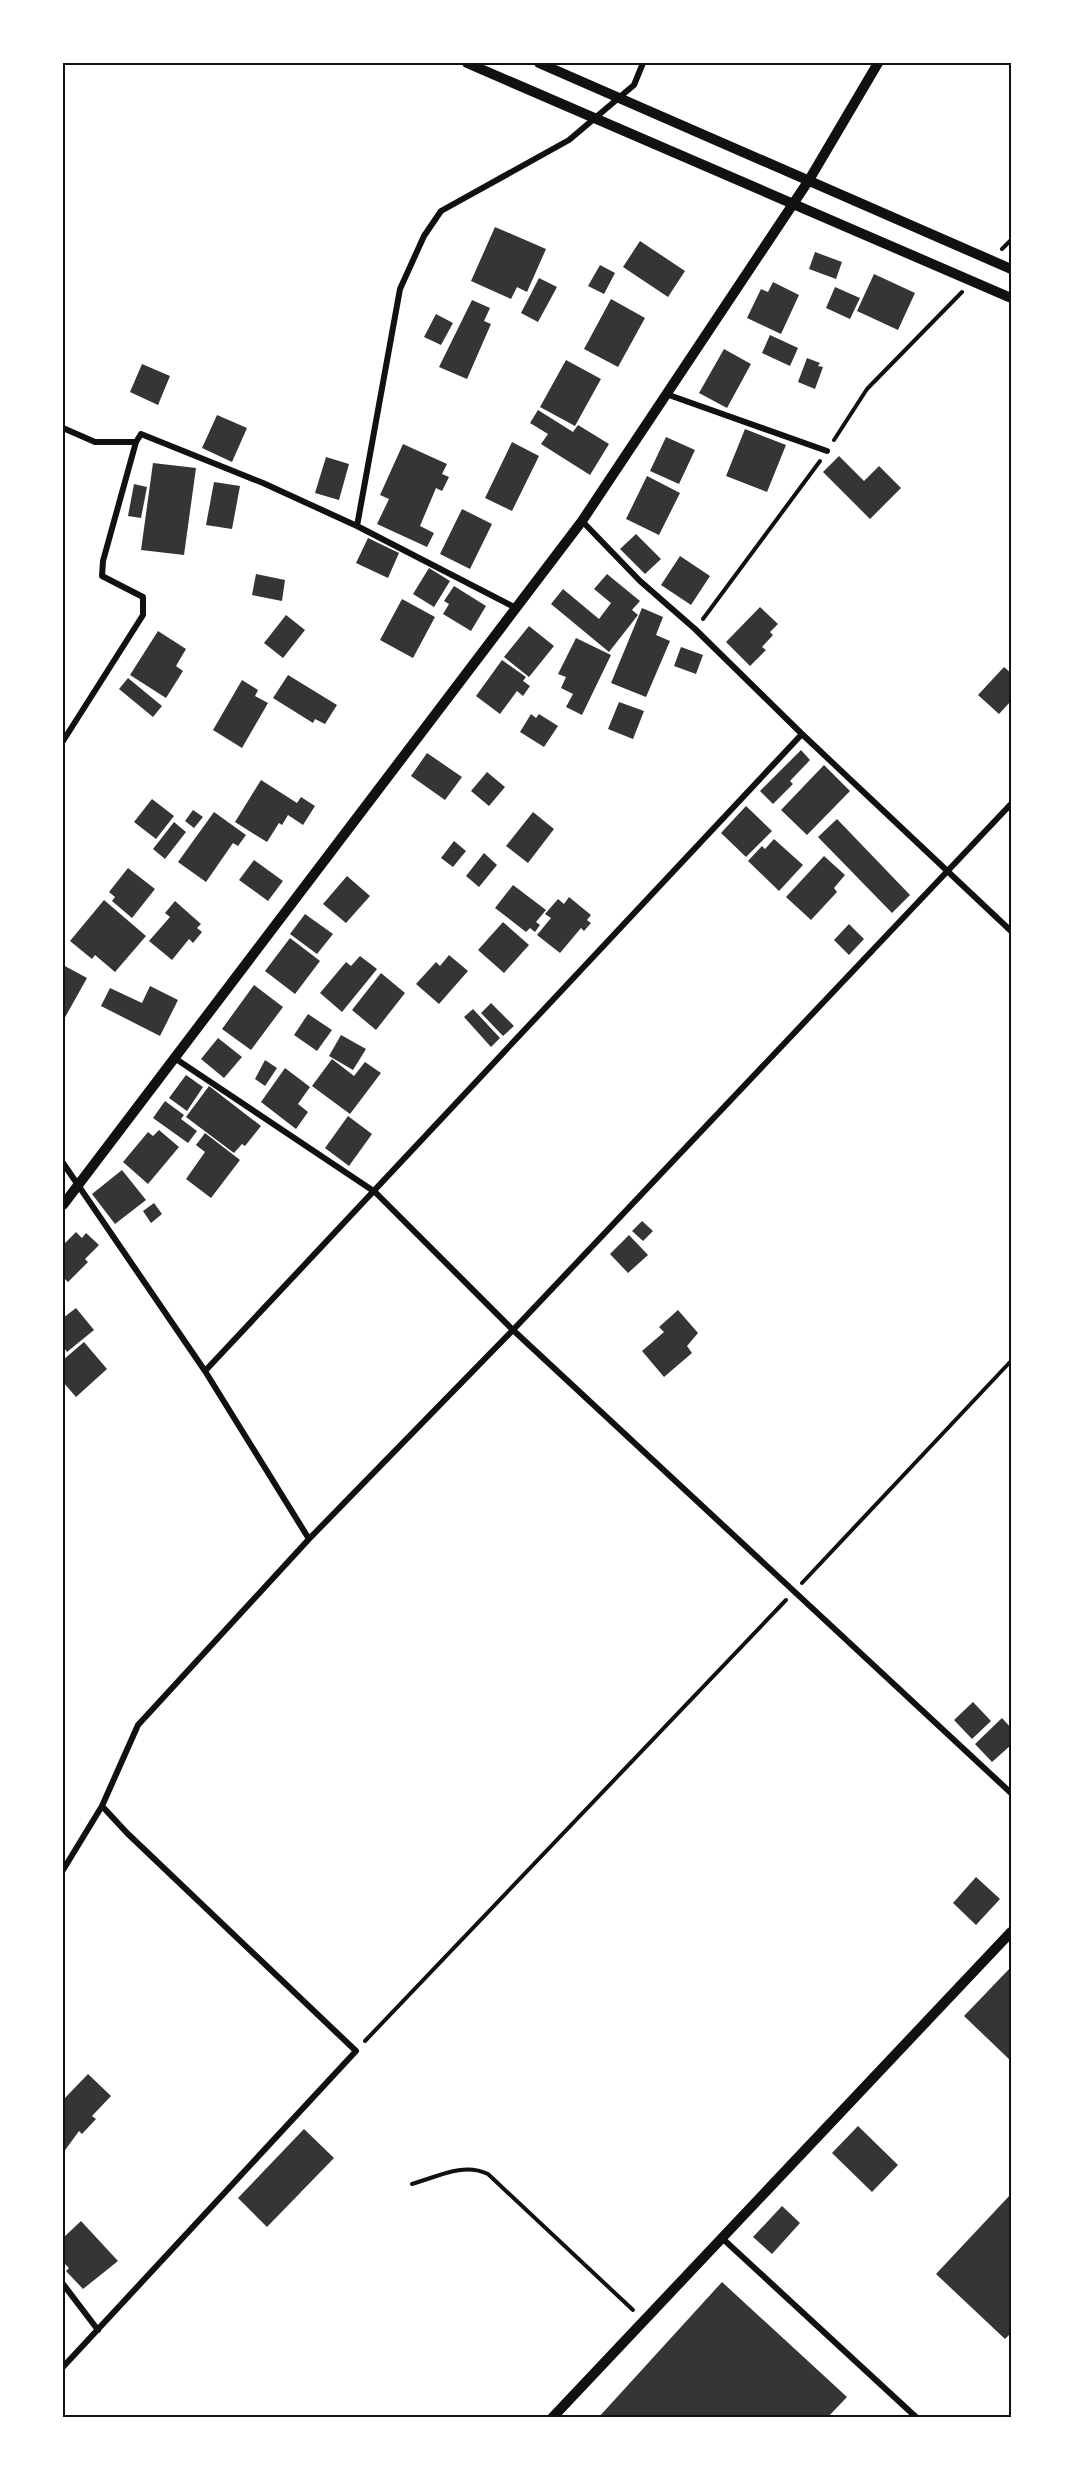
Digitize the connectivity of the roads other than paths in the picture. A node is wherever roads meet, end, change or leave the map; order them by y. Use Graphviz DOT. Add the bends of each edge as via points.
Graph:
graph roads {
  1 [pos="467,63"];
  2 [pos="539,63"];
  3 [pos="643,63"];
  4 [pos="878,63"];
  5 [pos="617,99"];
  6 [pos="591,119"];
  7 [pos="809,180"];
  8 [pos="793,204"];
  9 [pos="1011,269"];
  10 [pos="1011,298"];
  11 [pos="666,394"];
  12 [pos="63,428"];
  13 [pos="136,442"];
  14 [pos="827,451"];
  15 [pos="582,521"];
  16 [pos="357,526"];
  17 [pos="514,607"];
  18 [pos="802,734"];
  19 [pos="63,741"];
  20 [pos="1011,804"];
  21 [pos="948,870"];
  22 [pos="1011,930"];
  23 [pos="173,1057"];
  24 [pos="63,1163"];
  25 [pos="78,1184"];
  26 [pos="375,1192"];
  27 [pos="63,1205"];
  28 [pos="513,1330"];
  29 [pos="205,1371"];
  30 [pos="309,1539"];
  31 [pos="1011,1793"];
  32 [pos="102,1806"];
  33 [pos="63,1870"];
  34 [pos="1011,1932"];
  35 [pos="722,2238"];
  36 [pos="63,2284"];
  37 [pos="98,2330"];
  38 [pos="63,2367"];
  39 [pos="552,2418"];
  40 [pos="917,2418"];
  1 -- 6 [label="street"];
  2 -- 5 [label="street"];
  3 -- 5 [label="street" via="634,85"];
  4 -- 7 [label="street"];
  5 -- 6 [label="street"];
  5 -- 7 [label="street"];
  6 -- 8 [label="street"];
  6 -- 16 [label="street" via="569,140 441,211 424,236 400,289"];
  7 -- 8 [label="street"];
  7 -- 9 [label="street"];
  8 -- 10 [label="street"];
  8 -- 11 [label="street"];
  11 -- 14 [label="street"];
  11 -- 15 [label="street"];
  12 -- 13 [label="street" via="95,442"];
  13 -- 16 [label="street" via="141,434"];
  13 -- 19 [label="street" via="102,576 143,597 143,615"];
  15 -- 17 [label="street"];
  15 -- 18 [label="street"];
  16 -- 17 [label="street"];
  17 -- 23 [label="street"];
  18 -- 21 [label="street"];
  18 -- 26 [label="street"];
  20 -- 21 [label="street"];
  21 -- 22 [label="street"];
  21 -- 28 [label="street"];
  23 -- 25 [label="street"];
  23 -- 26 [label="street"];
  24 -- 25 [label="street"];
  25 -- 27 [label="street"];
  25 -- 29 [label="street"];
  26 -- 28 [label="street"];
  26 -- 29 [label="street"];
  28 -- 30 [label="street"];
  28 -- 31 [label="street"];
  29 -- 30 [label="street"];
  30 -- 32 [label="street" via="138,1725"];
  32 -- 33 [label="street"];
  32 -- 37 [label="street" via="356,2051"];
  34 -- 35 [label="street"];
  35 -- 39 [label="street"];
  35 -- 40 [label="street"];
  36 -- 37 [label="street"];
  37 -- 38 [label="street"];
}
